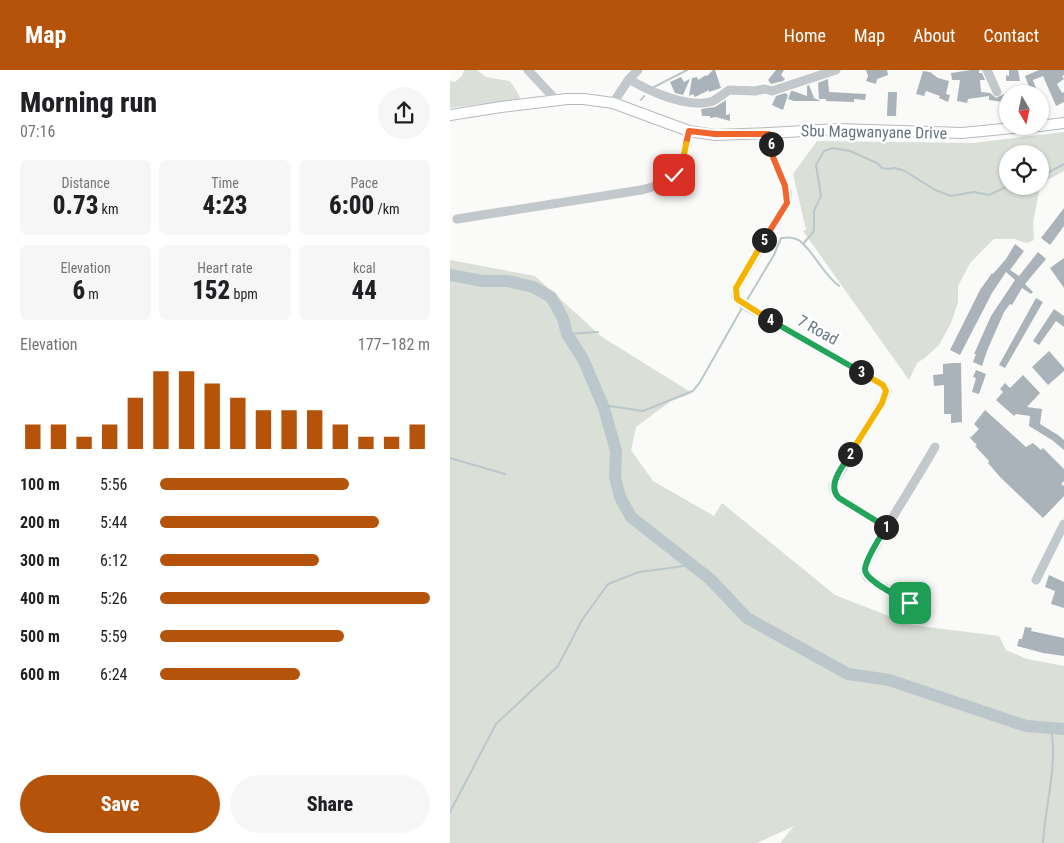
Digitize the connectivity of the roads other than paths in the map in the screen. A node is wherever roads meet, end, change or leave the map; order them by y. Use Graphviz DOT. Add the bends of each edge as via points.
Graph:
graph roads {
  1 [pos="528,70"];
  2 [pos="638,70"];
  3 [pos="836,70"];
  4 [pos="987,70"];
  5 [pos="629,79"];
  6 [pos="997,92"];
  7 [pos="556,100"];
  8 [pos="613,103"];
  9 [pos="450,115"];
  10 [pos="1064,123"];
  11 [pos="1049,125"];
  12 [pos="999,129"];
  13 [pos="689,131"];
  14 [pos="769,134"];
  15 [pos="457,219"];
  16 [pos="935,448"];
  17 [pos="1064,524"];
  18 [pos="886,527"];
  19 [pos="1036,580"];
  20 [pos="910,603"];
  1 -- 7 [label="street"];
  2 -- 5 [label="street"];
  3 -- 5 [label="street" via="772,91 729,90 700,104 653,92"];
  4 -- 6 [label="street"];
  5 -- 8 [label="street"];
  7 -- 8 [label="main road, Sbu Magwanyane Drive"];
  7 -- 9 [label="main road, Sbu Magwanyane Drive"];
  8 -- 13 [label="main road, Sbu Magwanyane Drive"];
  10 -- 11 [label="main road"];
  12 -- 14 [label="main road, Sbu Magwanyane Drive" via="962,133 838,128"];
  13 -- 14 [label="main road, Sbu Magwanyane Drive"];
  13 -- 15 [label="street" via="683,160 663,184"];
  14 -- 18 [label="street, 7 Road" via="787,203 736,288 736,296 782,328 886,388 885,396 833,485 839,498"];
  16 -- 18 [label="street"];
  17 -- 19 [label="street"];
  18 -- 20 [label="street" via="866,564 865,573"];
}
